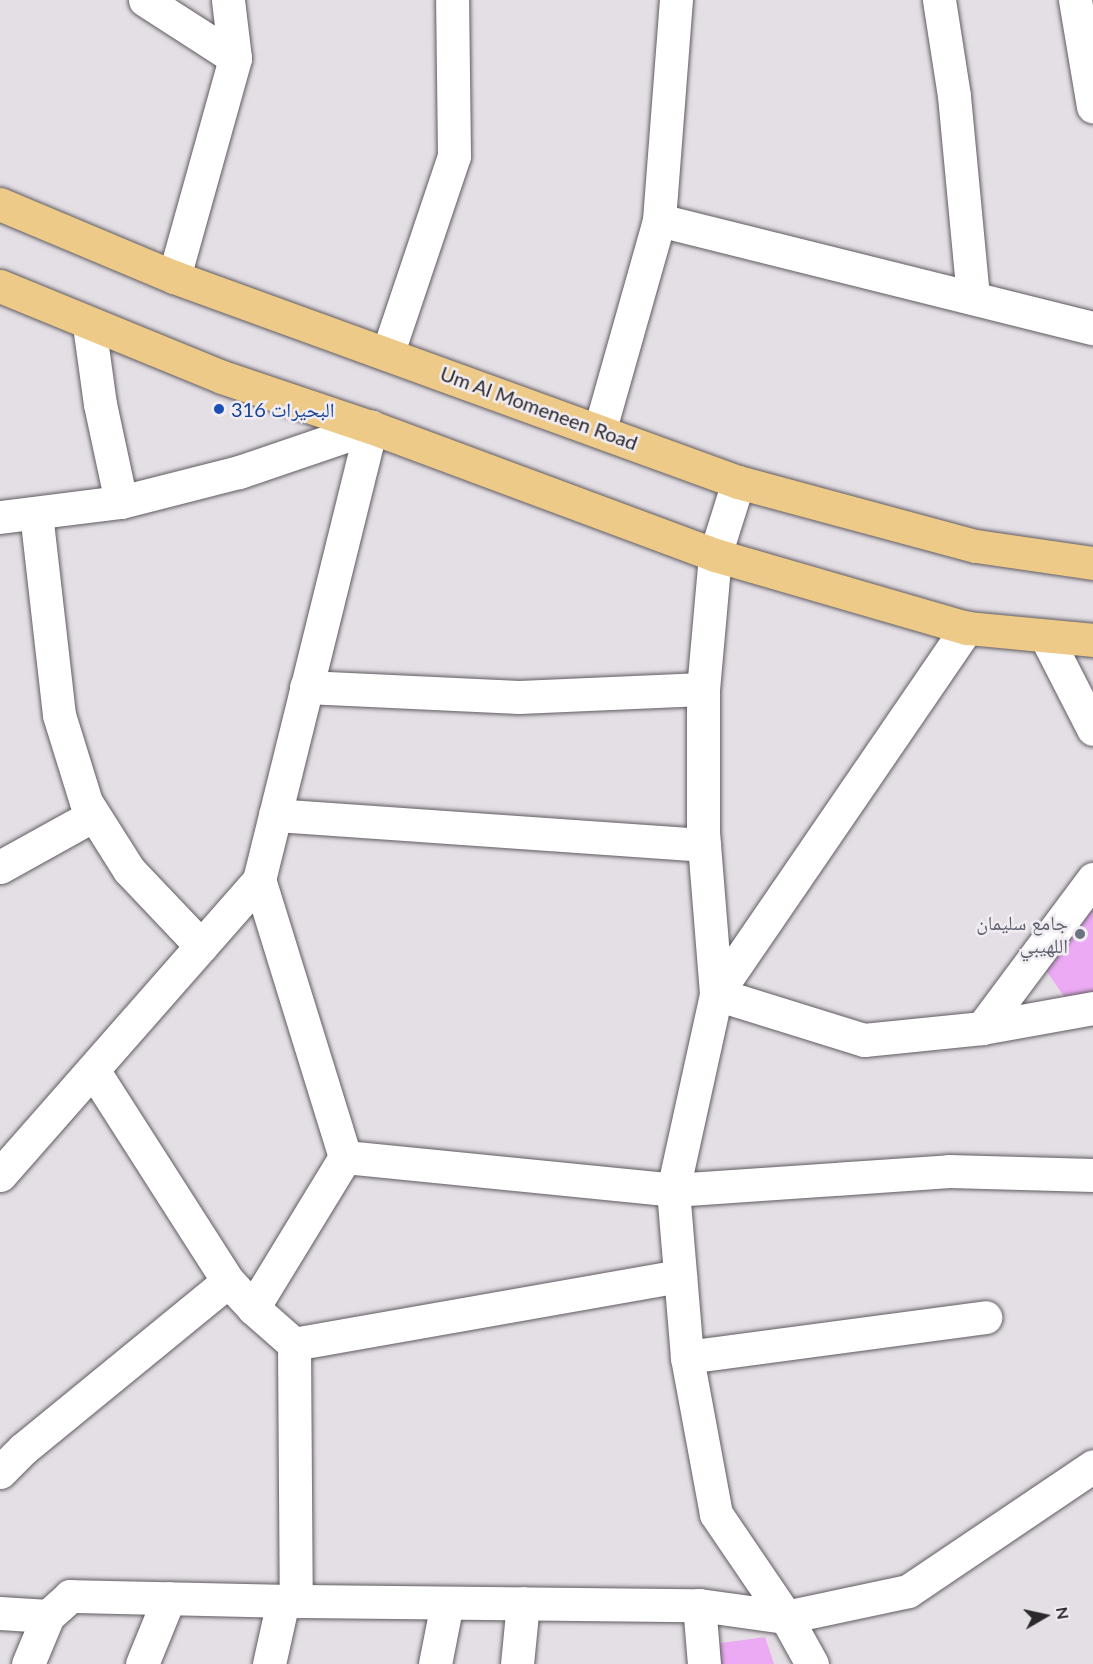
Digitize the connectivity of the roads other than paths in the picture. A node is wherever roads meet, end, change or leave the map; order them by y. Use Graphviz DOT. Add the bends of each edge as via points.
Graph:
graph roads {
  1 [pos="145,0"];
  2 [pos="228,0"];
  3 [pos="452,0"];
  4 [pos="676,0"];
  5 [pos="939,0"];
  6 [pos="1075,0"];
  7 [pos="235,58"];
  8 [pos="1093,106"];
  9 [pos="0,204"];
  10 [pos="659,220"];
  11 [pos="174,277"];
  12 [pos="0,286"];
  13 [pos="974,298"];
  14 [pos="89,325"];
  15 [pos="1093,328"];
  16 [pos="388,352"];
  17 [pos="371,427"];
  18 [pos="600,429"];
  19 [pos="738,482"];
  20 [pos="121,502"];
  21 [pos="36,513"];
  22 [pos="0,517"];
  23 [pos="715,555"];
  24 [pos="1093,564"];
  25 [pos="967,628"];
  26 [pos="1047,639"];
  27 [pos="1093,640"];
  28 [pos="306,687"];
  29 [pos="703,689"];
  30 [pos="1093,729"];
  31 [pos="94,815"];
  32 [pos="275,815"];
  33 [pos="704,845"];
  34 [pos="0,867"];
  35 [pos="1093,879"];
  36 [pos="259,880"];
  37 [pos="201,946"];
  38 [pos="716,994"];
  39 [pos="1093,1008"];
  40 [pos="982,1028"];
  41 [pos="93,1070"];
  42 [pos="345,1157"];
  43 [pos="3,1167"];
  44 [pos="1093,1175"];
  45 [pos="673,1190"];
  46 [pos="680,1276"];
  47 [pos="228,1281"];
  48 [pos="253,1308"];
  49 [pos="985,1317"];
  50 [pos="294,1344"];
  51 [pos="687,1357"];
  52 [pos="0,1472"];
  53 [pos="1088,1480"];
  54 [pos="169,1598"];
  55 [pos="289,1601"];
  56 [pos="447,1603"];
  57 [pos="523,1604"];
  58 [pos="699,1605"];
  59 [pos="0,1612"];
  60 [pos="48,1616"];
  61 [pos="786,1617"];
  62 [pos="28,1664"];
  63 [pos="142,1664"];
  64 [pos="269,1664"];
  65 [pos="435,1664"];
  66 [pos="517,1664"];
  67 [pos="704,1664"];
  68 [pos="812,1664"];
  1 -- 7 [label="street"];
  2 -- 7 [label="street"];
  3 -- 16 [label="street" via="454,156"];
  4 -- 10 [label="street"];
  5 -- 13 [label="street" via="954,96"];
  6 -- 8 [label="street"];
  7 -- 11 [label="street"];
  9 -- 11 [label="main road, Um Al Momeneen Road"];
  10 -- 13 [label="street"];
  10 -- 18 [label="street"];
  11 -- 16 [label="main road, Um Al Momeneen Road"];
  12 -- 14 [label="main road"];
  13 -- 15 [label="street"];
  14 -- 17 [label="main road" via="222,377"];
  14 -- 20 [label="street" via="100,404"];
  16 -- 18 [label="main road, Um Al Momeneen Road"];
  17 -- 20 [label="street" via="239,472"];
  17 -- 23 [label="main road"];
  17 -- 28 [label="street"];
  18 -- 19 [label="main road, Um Al Momeneen Road"];
  19 -- 23 [label="street"];
  19 -- 24 [label="main road, Um Al Momeneen Road" via="976,546"];
  20 -- 21 [label="street"];
  21 -- 22 [label="street"];
  21 -- 31 [label="street" via="59,715 86,802"];
  23 -- 25 [label="main road"];
  23 -- 29 [label="street"];
  25 -- 26 [label="main road"];
  25 -- 38 [label="street"];
  26 -- 27 [label="main road"];
  26 -- 30 [label="street"];
  28 -- 29 [label="street" via="519,697"];
  28 -- 32 [label="street"];
  29 -- 33 [label="street"];
  31 -- 34 [label="street"];
  31 -- 37 [label="street" via="129,870"];
  32 -- 33 [label="street"];
  32 -- 36 [label="street"];
  33 -- 38 [label="street"];
  35 -- 40 [label="street"];
  36 -- 37 [label="street"];
  36 -- 42 [label="street"];
  37 -- 41 [label="street"];
  38 -- 40 [label="street" via="864,1040"];
  38 -- 45 [label="street"];
  39 -- 40 [label="street"];
  41 -- 43 [label="street"];
  41 -- 47 [label="street"];
  42 -- 45 [label="street"];
  42 -- 48 [label="street"];
  44 -- 45 [label="street" via="949,1170"];
  45 -- 46 [label="street"];
  46 -- 50 [label="street"];
  46 -- 51 [label="street"];
  47 -- 48 [label="street"];
  47 -- 52 [label="street" via="22,1449"];
  48 -- 50 [label="street"];
  49 -- 51 [label="street"];
  50 -- 55 [label="street"];
  51 -- 61 [label="street" via="716,1514"];
  53 -- 61 [label="street" via="908,1591"];
  54 -- 55 [label="street"];
  54 -- 60 [label="street" via="70,1596"];
  54 -- 63 [label="street"];
  55 -- 56 [label="street"];
  55 -- 64 [label="street"];
  56 -- 57 [label="street"];
  56 -- 65 [label="street"];
  57 -- 58 [label="street"];
  57 -- 66 [label="street"];
  58 -- 61 [label="street"];
  58 -- 67 [label="street"];
  59 -- 60 [label="street"];
  60 -- 62 [label="street"];
  61 -- 68 [label="street"];
}
